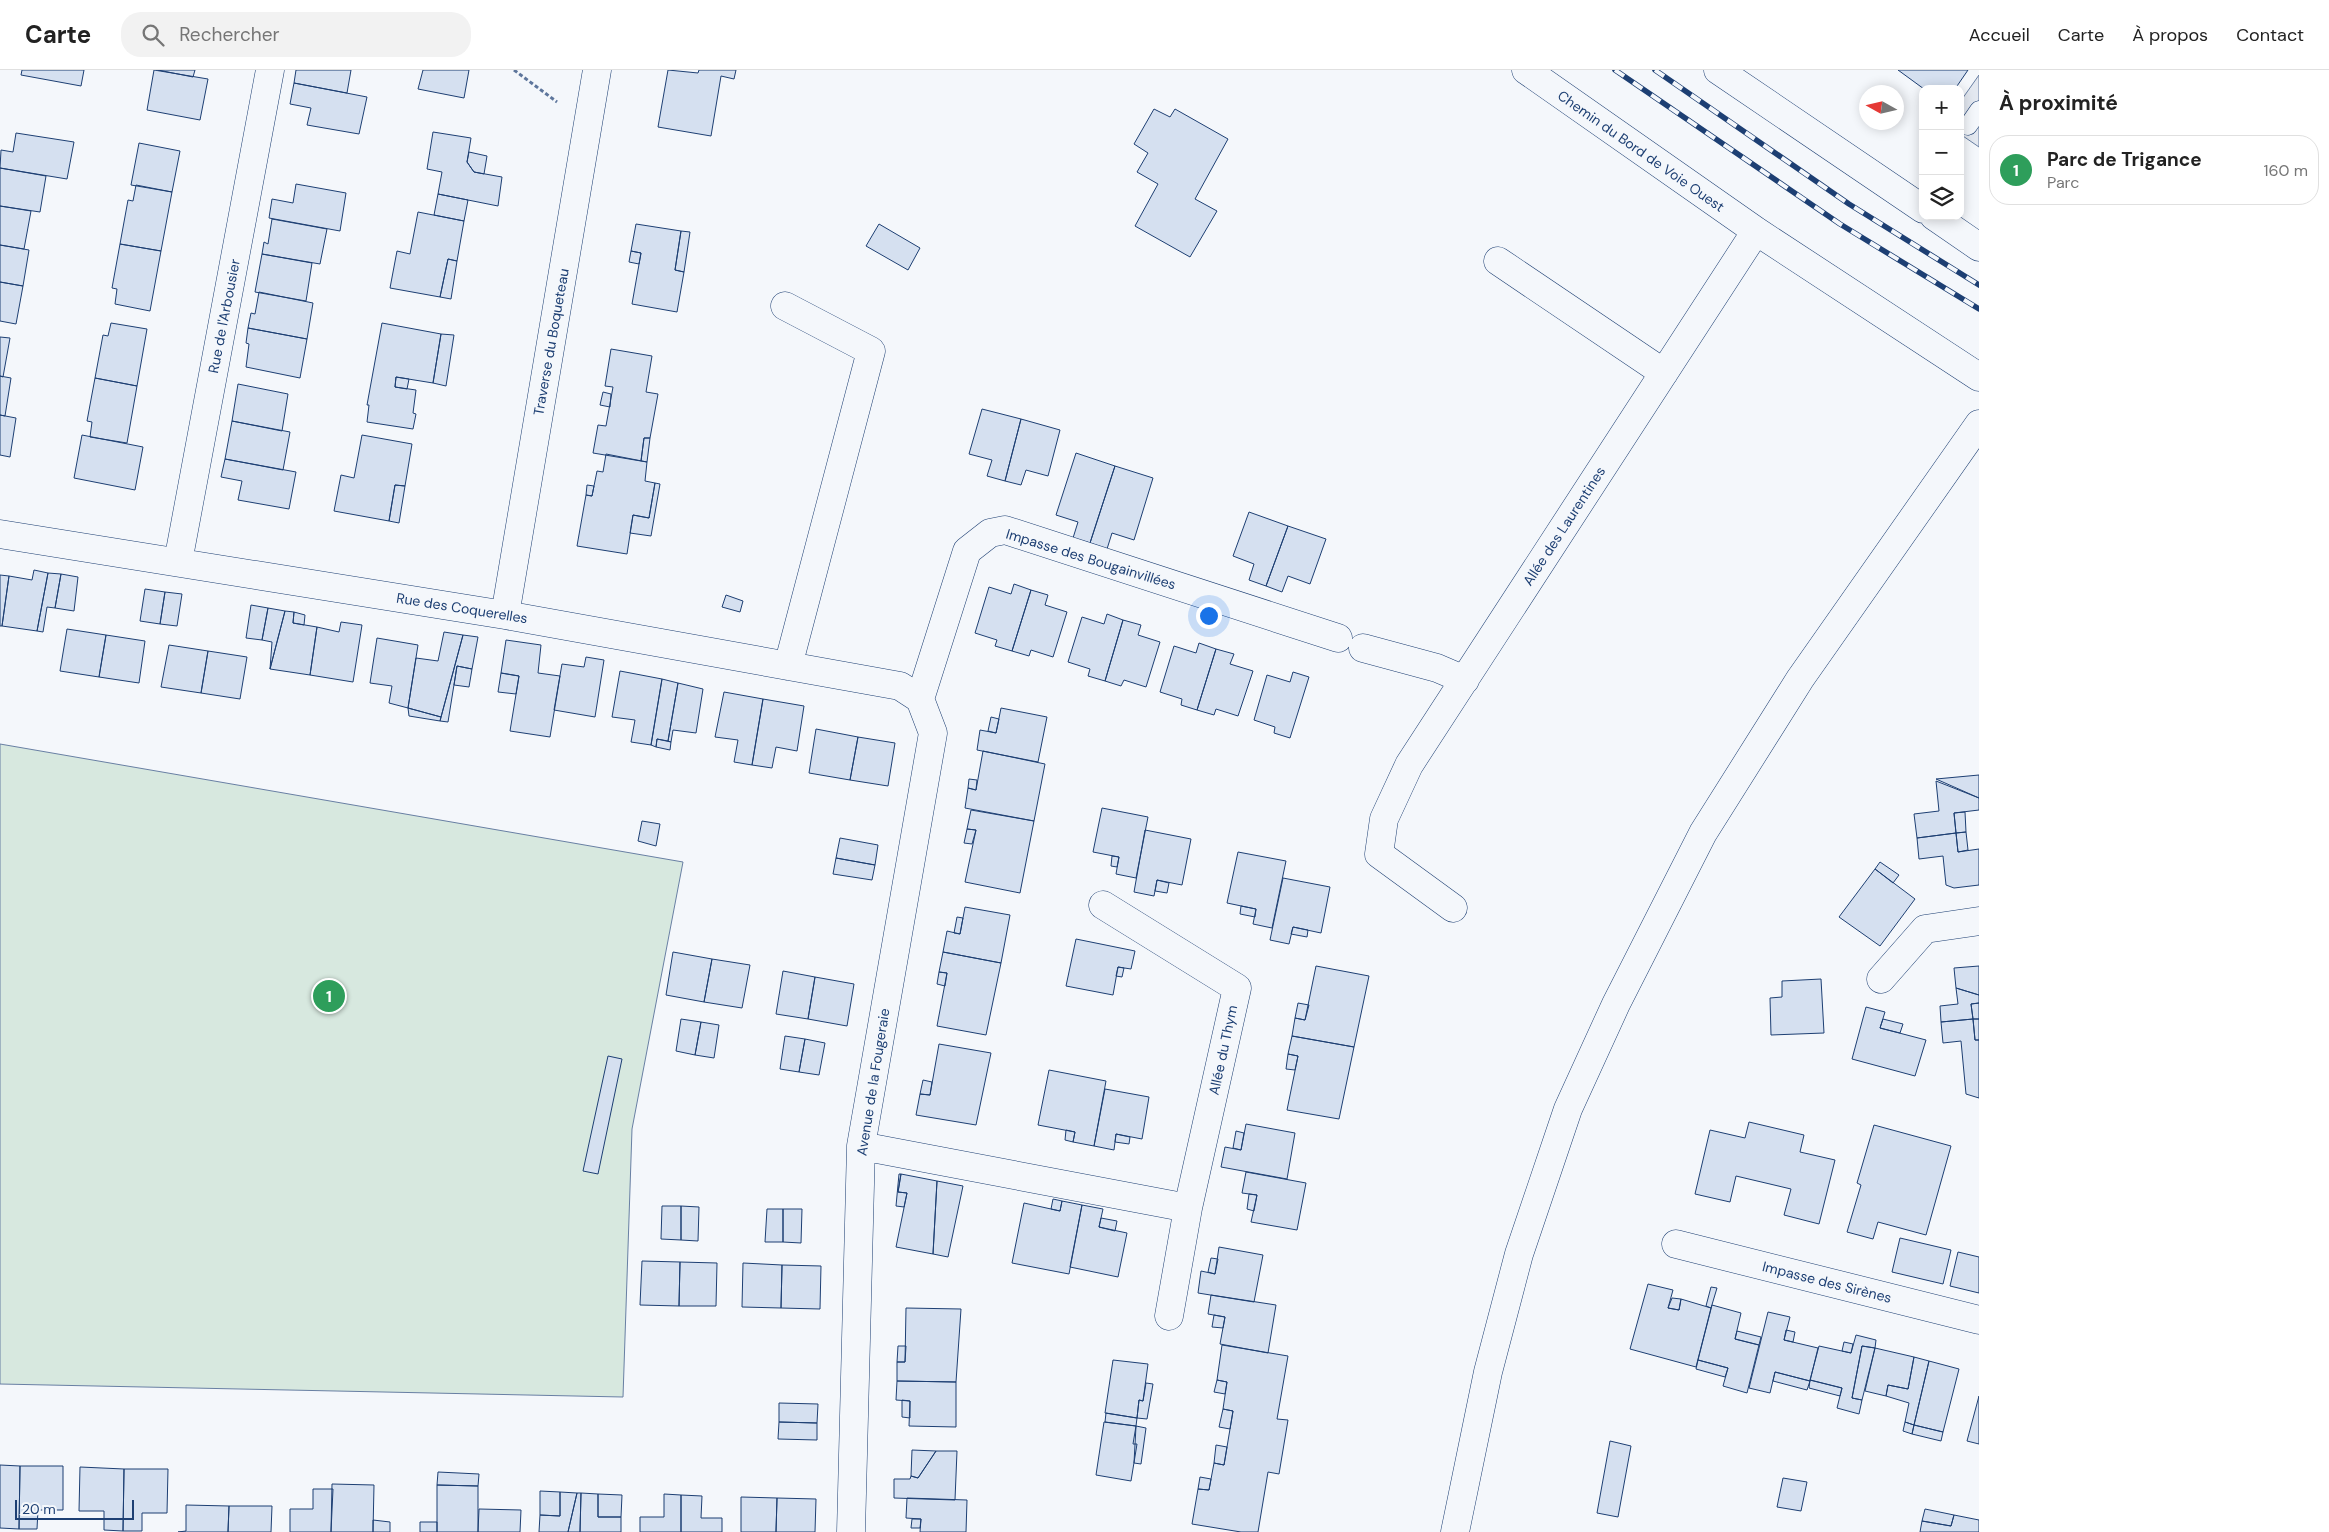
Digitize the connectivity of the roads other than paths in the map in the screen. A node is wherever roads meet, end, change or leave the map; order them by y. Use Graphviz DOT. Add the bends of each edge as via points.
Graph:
graph roads {
  1 [pos="270,70"];
  2 [pos="597,70"];
  3 [pos="1526,70"];
  4 [pos="1718,70"];
  5 [pos="1979,110"];
  6 [pos="1968,126"];
  7 [pos="1919,206"];
  8 [pos="1940,220"];
  9 [pos="1756,231"];
  10 [pos="1979,247"];
  11 [pos="1498,261"];
  12 [pos="784,306"];
  13 [pos="1664,373"];
  14 [pos="1979,377"];
  15 [pos="1979,424"];
  16 [pos="0,534"];
  17 [pos="178,562"];
  18 [pos="505,615"];
  19 [pos="1338,638"];
  20 [pos="1364,648"];
  21 [pos="788,666"];
  22 [pos="1465,680"];
  23 [pos="920,699"];
  24 [pos="1103,905"];
  25 [pos="1452,908"];
  26 [pos="1979,920"];
  27 [pos="1881,979"];
  28 [pos="861,1146"];
  29 [pos="1188,1208"];
  30 [pos="1676,1244"];
  31 [pos="1169,1316"];
  32 [pos="1979,1320"];
  33 [pos="851,1532"];
  34 [pos="1455,1532"];
  1 -- 17 [label="street, Rue de l'Arbousier"];
  2 -- 18 [label="street, Traverse du Boqueteau"];
  3 -- 9 [label="street, Chemin du Bord de Voie Ouest"];
  4 -- 7 [label="street"];
  5 -- 6 [label="lane"];
  8 -- 10 [label="street"];
  9 -- 13 [label="street, Allée des Laurentines"];
  9 -- 14 [label="street, Chemin du Bord de Voie Ouest"];
  11 -- 13 [label="street"];
  12 -- 21 [label="street" via="871,351"];
  13 -- 22 [label="street, Allée des Laurentines"];
  15 -- 34 [label="street" via="1800,679 1703,833 1616,1004 1568,1110 1519,1254 1486,1381"];
  16 -- 17 [label="street, Rue des Coquerelles"];
  17 -- 18 [label="street, Rue des Coquerelles"];
  18 -- 21 [label="street, Rue des Coquerelles"];
  19 -- 23 [label="street, Impasse des Bougainvillées" via="1005,530 990,533 967,551"];
  20 -- 22 [label="street" via="1437,668"];
  21 -- 23 [label="street, Rue des Coquerelles" via="900,686"];
  22 -- 25 [label="street, Allée des Laurentines" via="1410,765 1384,819 1379,854"];
  23 -- 28 [label="street, Avenue de la Fougeraie" via="933,733"];
  24 -- 29 [label="street, Allée du Thym" via="1236,988"];
  26 -- 27 [label="street" via="1925,929"];
  28 -- 29 [label="street"];
  28 -- 33 [label="street, Avenue de la Fougeraie"];
  29 -- 31 [label="street, Allée du Thym"];
  30 -- 32 [label="street, Impasse des Sirènes"];
}
